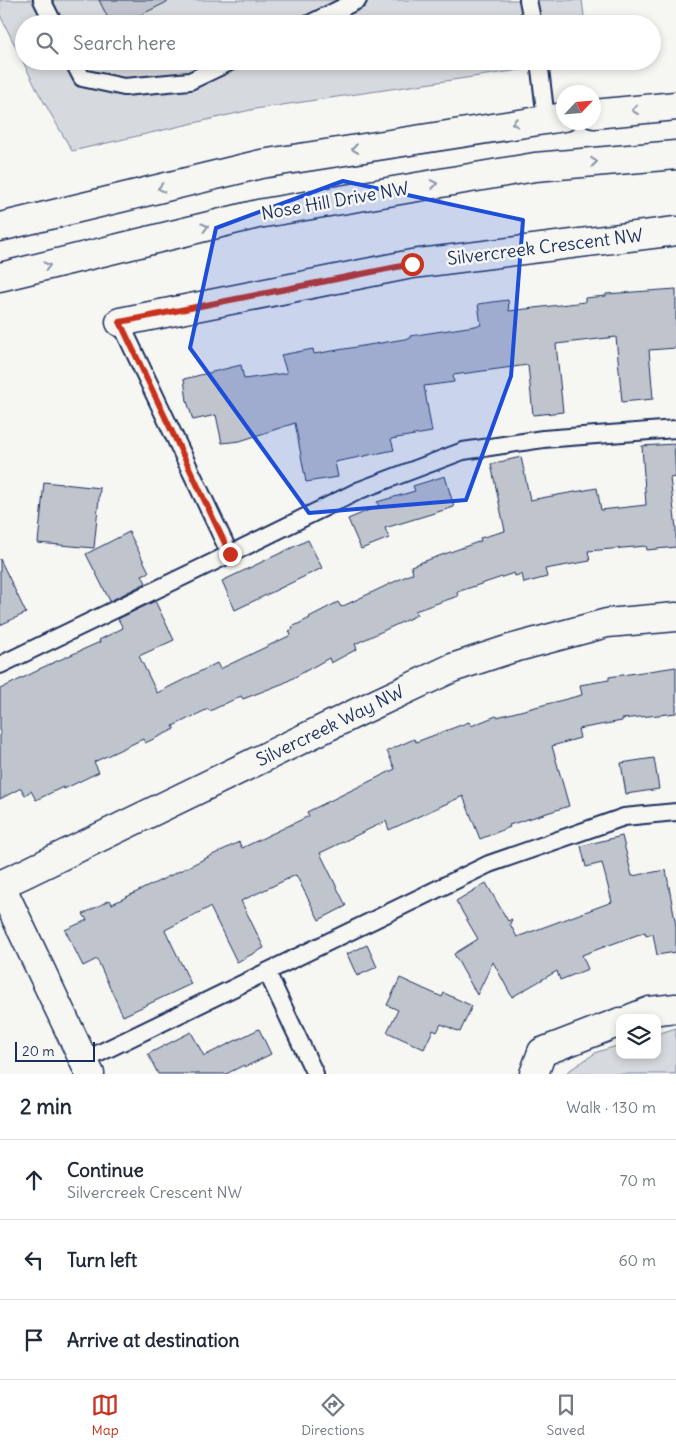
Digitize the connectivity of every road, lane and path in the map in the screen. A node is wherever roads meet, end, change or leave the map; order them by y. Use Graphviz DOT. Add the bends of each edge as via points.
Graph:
graph roads {
  1 [pos="42,0"];
  2 [pos="358,0"];
  3 [pos="528,0"];
  4 [pos="50,15"];
  5 [pos="327,15"];
  6 [pos="531,15"];
  7 [pos="78,70"];
  8 [pos="213,70"];
  9 [pos="542,70"];
  10 [pos="676,106"];
  11 [pos="601,113"];
  12 [pos="555,118"];
  13 [pos="676,155"];
  14 [pos="0,226"];
  15 [pos="676,231"];
  16 [pos="0,277"];
  17 [pos="120,322"];
  18 [pos="676,429"];
  19 [pos="230,554"];
  20 [pos="676,617"];
  21 [pos="0,665"];
  22 [pos="676,812"];
  23 [pos="0,885"];
  24 [pos="267,972"];
  25 [pos="676,1008"];
  26 [pos="642,1014"];
  27 [pos="616,1024"];
  28 [pos="86,1068"];
  29 [pos="315,1074"];
  30 [pos="534,1074"];
  1 -- 4 [label="lane"];
  2 -- 5 [label="lane"];
  3 -- 6 [label="lane"];
  7 -- 8 [label="lane" via="82,78 124,87 190,81"];
  9 -- 12 [label="lane"];
  10 -- 11 [label="street, one-way"];
  12 -- 14 [label="street, one-way" via="261,164"];
  16 -- 13 [label="street, Nose Hill Drive NW, one-way" via="258,214 535,167"];
  15 -- 17 [label="street, Silvercreek Crescent NW" via="412,264"];
  17 -- 19 [label="lane"];
  18 -- 19 [label="lane" via="543,439 463,451 360,490"];
  19 -- 21 [label="lane"];
  20 -- 23 [label="street, Silvercreek Way NW" via="607,623 452,668"];
  22 -- 24 [label="lane" via="624,817 489,864"];
  23 -- 28 [label="street"];
  24 -- 28 [label="lane"];
  24 -- 29 [label="lane"];
  25 -- 26 [label="street"];
  27 -- 30 [label="street" via="542,1052"];
}
